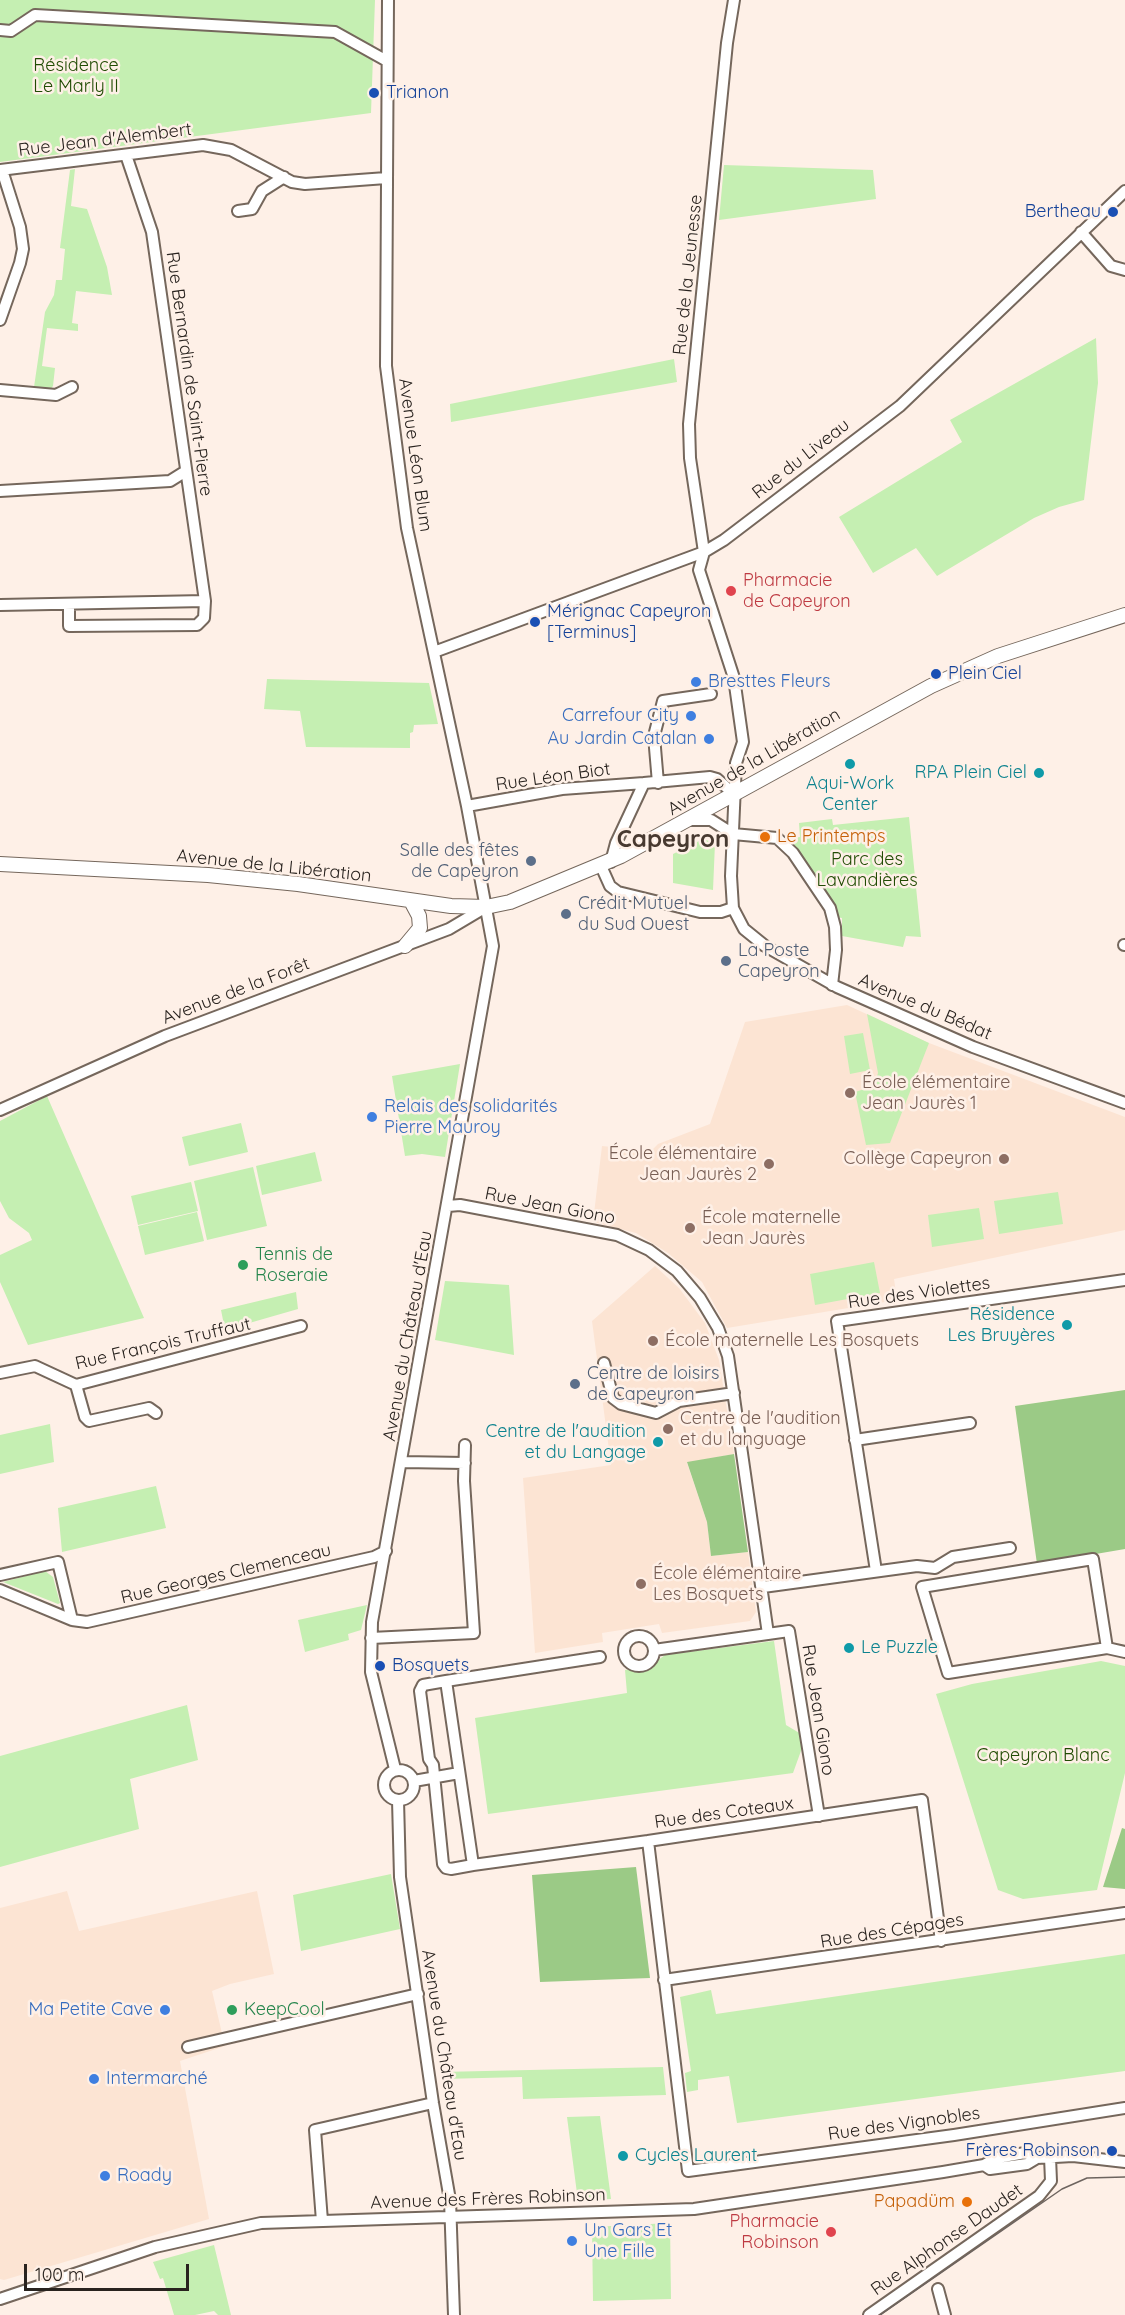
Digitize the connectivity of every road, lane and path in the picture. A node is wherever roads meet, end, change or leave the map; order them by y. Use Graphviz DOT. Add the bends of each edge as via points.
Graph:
graph roads {
  1 [pos="388,0"];
  2 [pos="735,0"];
  3 [pos="0,30"];
  4 [pos="387,61"];
  5 [pos="126,155"];
  6 [pos="1,170"];
  7 [pos="284,177"];
  8 [pos="386,178"];
  9 [pos="1125,191"];
  10 [pos="238,211"];
  11 [pos="1081,232"];
  12 [pos="1125,270"];
  13 [pos="0,320"];
  14 [pos="72,387"];
  15 [pos="0,390"];
  16 [pos="186,471"];
  17 [pos="0,491"];
  18 [pos="704,552"];
  19 [pos="205,601"];
  20 [pos="69,605"];
  21 [pos="0,606"];
  22 [pos="1125,615"];
  23 [pos="434,652"];
  24 [pos="711,694"];
  25 [pos="644,783"];
  26 [pos="658,783"];
  27 [pos="735,795"];
  28 [pos="467,806"];
  29 [pos="689,820"];
  30 [pos="733,834"];
  31 [pos="0,864"];
  32 [pos="606,864"];
  33 [pos="411,901"];
  34 [pos="486,907"];
  35 [pos="733,908"];
  36 [pos="405,946"];
  37 [pos="832,985"];
  38 [pos="1125,1103"];
  39 [pos="0,1110"];
  40 [pos="448,1206"];
  41 [pos="1125,1280"];
  42 [pos="301,1326"];
  43 [pos="604,1363"];
  44 [pos="0,1373"];
  45 [pos="76,1385"];
  46 [pos="735,1393"];
  47 [pos="156,1413"];
  48 [pos="970,1423"];
  49 [pos="855,1440"];
  50 [pos="465,1445"];
  51 [pos="403,1462"];
  52 [pos="465,1463"];
  53 [pos="1010,1548"];
  54 [pos="387,1551"];
  55 [pos="876,1571"];
  56 [pos="0,1575"];
  57 [pos="763,1587"];
  58 [pos="0,1590"];
  59 [pos="72,1620"];
  60 [pos="768,1634"];
  61 [pos="371,1638"];
  62 [pos="1107,1647"];
  63 [pos="654,1650"];
  64 [pos="1125,1652"];
  65 [pos="600,1658"];
  66 [pos="446,1681"];
  67 [pos="395,1769"];
  68 [pos="459,1773"];
  69 [pos="434,1777"];
  70 [pos="414,1781"];
  71 [pos="398,1800"];
  72 [pos="819,1816"];
  73 [pos="648,1841"];
  74 [pos="473,1865"];
  75 [pos="1125,1913"];
  76 [pos="941,1941"];
  77 [pos="664,1980"];
  78 [pos="418,1994"];
  79 [pos="188,2047"];
  80 [pos="433,2103"];
  81 [pos="1125,2108"];
  82 [pos="1050,2157"];
  83 [pos="1125,2162"];
  84 [pos="688,2171"];
  85 [pos="450,2217"];
  86 [pos="322,2221"];
  87 [pos="938,2289"];
  88 [pos="0,2299"];
  89 [pos="941,2313"];
  90 [pos="454,2315"];
  91 [pos="869,2315"];
  1 -- 4 [label="street, Avenue Léon Blum"];
  2 -- 18 [label="street, Rue de la Jeunesse" via="727,43 689,424"];
  3 -- 4 [label="street" via="11,31 35,15 335,32"];
  4 -- 8 [label="street, Avenue Léon Blum"];
  5 -- 6 [label="street, Rue Jean d'Alembert"];
  5 -- 7 [label="street, Rue Jean d'Alembert" via="217,146"];
  5 -- 16 [label="street, Rue Bernardin de Saint-Pierre" via="152,232"];
  6 -- 13 [label="street" via="20,227 23,249"];
  7 -- 8 [label="street, Rue Jean d'Alembert" via="292,182 318,185"];
  7 -- 10 [label="street" via="262,191 252,209"];
  8 -- 23 [label="street, Avenue Léon Blum" via="386,366 402,497"];
  9 -- 11 [label="street, Rue du Liveau"];
  11 -- 12 [label="street" via="1111,266"];
  11 -- 18 [label="street, Rue du Liveau" via="900,406"];
  14 -- 15 [label="street" via="56,395"];
  16 -- 17 [label="street" via="170,481"];
  16 -- 19 [label="street, Rue Bernardin de Saint-Pierre"];
  18 -- 23 [label="street, Rue du Liveau"];
  18 -- 27 [label="street, Rue de la Jeunesse" via="699,570 734,678 743,742 736,764"];
  19 -- 20 [label="street"];
  19 -- 20 [label="street" via="204,618 197,625 69,626"];
  20 -- 21 [label="street"];
  22 -- 27 [label="main road, Avenue de la Libération" via="978,664 868,718"];
  23 -- 28 [label="street, Avenue Léon Blum"];
  24 -- 26 [label="street" via="663,701 654,736"];
  25 -- 26 [label="street, Rue Léon Biot"];
  25 -- 28 [label="street, Rue Léon Biot" via="562,789"];
  25 -- 32 [label="street"];
  26 -- 27 [label="street, Rue Léon Biot" via="710,777"];
  27 -- 29 [label="main road, Avenue de la Libération"];
  27 -- 30 [label="street, Rue de la Jeunesse"];
  28 -- 34 [label="street, Avenue Léon Blum"];
  29 -- 30 [label="street" via="711,820"];
  29 -- 32 [label="main road, Avenue de la Libération"];
  30 -- 35 [label="street, Rue de la Jeunesse"];
  30 -- 37 [label="street" via="777,838 793,853 830,908 836,950"];
  31 -- 33 [label="main road, Avenue de la Libération" via="242,878"];
  32 -- 34 [label="main road, Avenue de la Libération" via="510,902"];
  32 -- 35 [label="street" via="610,886 618,891 700,912"];
  33 -- 34 [label="main road, Avenue de la Libération"];
  33 -- 36 [label="main road" via="420,928"];
  34 -- 36 [label="street, Avenue de la Forêt" via="449,929"];
  34 -- 40 [label="street, Avenue du Château d'Eau" via="493,946"];
  35 -- 37 [label="street, Avenue du Bédat" via="744,929 765,946"];
  36 -- 39 [label="street, Avenue de la Forêt" via="165,1036"];
  37 -- 38 [label="street, Avenue du Bédat" via="973,1047"];
  40 -- 46 [label="street, Rue Jean Giono" via="579,1226 617,1235 649,1250 677,1271 700,1298 718,1328"];
  40 -- 51 [label="street, Avenue du Château d'Eau"];
  41 -- 49 [label="street, Rue des Violettes" via="837,1321"];
  42 -- 45 [label="street, Rue François Truffaut"];
  43 -- 46 [label="street" via="613,1398 621,1404 656,1413 679,1401"];
  44 -- 45 [label="street, Rue François Truffaut" via="35,1366"];
  45 -- 47 [label="street" via="89,1421 148,1408"];
  46 -- 57 [label="street, Rue Jean Giono"];
  48 -- 49 [label="street"];
  49 -- 55 [label="street"];
  50 -- 52 [label="street"];
  51 -- 52 [label="street"];
  51 -- 54 [label="street, Avenue du Château d'Eau"];
  52 -- 61 [label="street" via="474,1633"];
  53 -- 55 [label="street" via="952,1557 935,1568"];
  54 -- 59 [label="street, Rue Georges Clemenceau" via="103,1619"];
  54 -- 61 [label="street, Avenue du Château d'Eau"];
  55 -- 57 [label="street"];
  56 -- 59 [label="street" via="58,1562"];
  57 -- 60 [label="street, Rue Jean Giono"];
  58 -- 59 [label="street, Rue Georges Clemenceau"];
  60 -- 63 [label="street, Rue Jean Giono"];
  60 -- 72 [label="street, Rue Jean Giono" via="789,1631"];
  61 -- 67 [label="street, Avenue du Château d'Eau" via="374,1692"];
  62 -- 62 [label="street" via="948,1673 922,1587 1093,1559"];
  62 -- 64 [label="street"];
  65 -- 66 [label="street"];
  66 -- 68 [label="street"];
  66 -- 69 [label="street" via="423,1685 420,1691"];
  67 -- 70 [label="street" via="408,1772"];
  67 -- 71 [label="street, Avenue du Château d'Eau" via="383,1784 389,1797"];
  68 -- 69 [label="street"];
  68 -- 74 [label="street"];
  69 -- 70 [label="street"];
  69 -- 74 [label="street" via="443,1864 452,1869"];
  70 -- 71 [label="street" via="411,1794"];
  71 -- 78 [label="street, Avenue du Château d'Eau" via="400,1877"];
  72 -- 73 [label="street, Rue des Coteaux"];
  72 -- 76 [label="street, Rue des Coteaux" via="922,1800"];
  73 -- 74 [label="street"];
  73 -- 77 [label="street, Rue des Coteaux"];
  75 -- 76 [label="street, Rue des Cépages"];
  76 -- 77 [label="street, Rue des Cépages"];
  77 -- 84 [label="street, Rue des Coteaux"];
  78 -- 79 [label="street"];
  78 -- 80 [label="street, Avenue du Château d'Eau"];
  80 -- 85 [label="street, Avenue du Château d'Eau"];
  80 -- 86 [label="street" via="315,2130"];
  81 -- 84 [label="street, Rue des Vignobles"];
  82 -- 83 [label="street, Avenue des Frères Robinson"];
  82 -- 85 [label="street, Avenue des Frères Robinson" via="1027,2164 990,2169 984,2165 694,2209"];
  82 -- 91 [label="street, Rue Alphonse Daudet" via="1051,2181 1039,2196"];
  85 -- 86 [label="street, Avenue des Frères Robinson"];
  85 -- 90 [label="street, Avenue du Château d'Eau"];
  86 -- 88 [label="street, Avenue des Frères Robinson" via="261,2223 220,2230"];
  87 -- 89 [label="street"];
}
